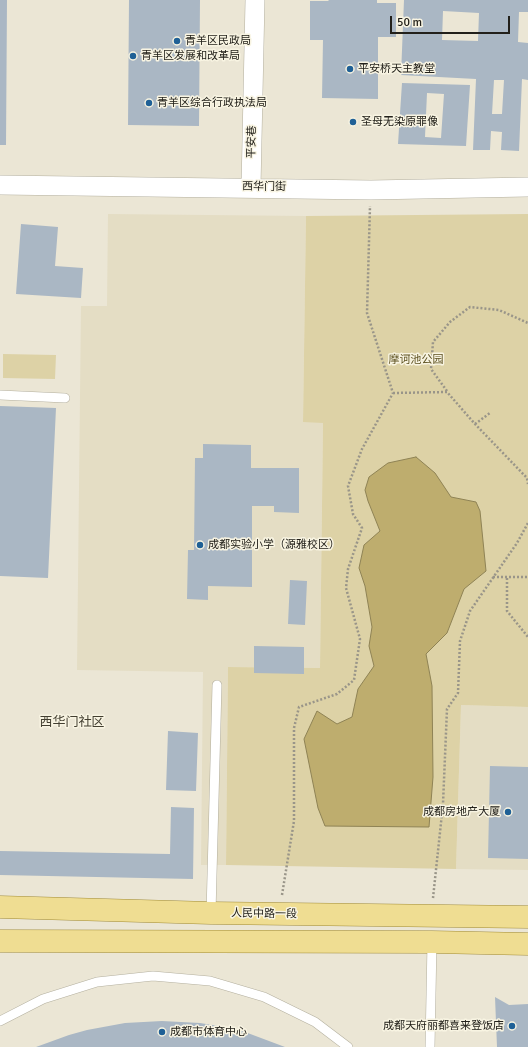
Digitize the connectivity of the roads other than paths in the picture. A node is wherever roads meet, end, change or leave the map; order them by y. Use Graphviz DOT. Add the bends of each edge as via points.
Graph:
graph roads {
  1 [pos="255,0"];
  2 [pos="0,185"];
  3 [pos="251,187"];
  4 [pos="528,187"];
  5 [pos="0,395"];
  6 [pos="65,398"];
  7 [pos="217,684"];
  8 [pos="0,907"];
  9 [pos="211,913"];
  10 [pos="528,917"];
  11 [pos="0,941"];
  12 [pos="432,942"];
  13 [pos="528,944"];
  14 [pos="0,1021"];
  15 [pos="348,1047"];
  16 [pos="430,1047"];
  1 -- 3 [label="street, 平安巷"];
  2 -- 3 [label="street, 西华门街"];
  3 -- 4 [label="street, 西华门街" via="371,190"];
  5 -- 6 [label="lane"];
  7 -- 9 [label="lane"];
  8 -- 9 [label="main road, 人民中路一段"];
  9 -- 10 [label="main road, 人民中路一段"];
  11 -- 12 [label="main road"];
  12 -- 13 [label="main road"];
  12 -- 16 [label="lane"];
  14 -- 15 [label="lane" via="42,999 97,982 153,976 210,981 264,997 315,1022"];
}
